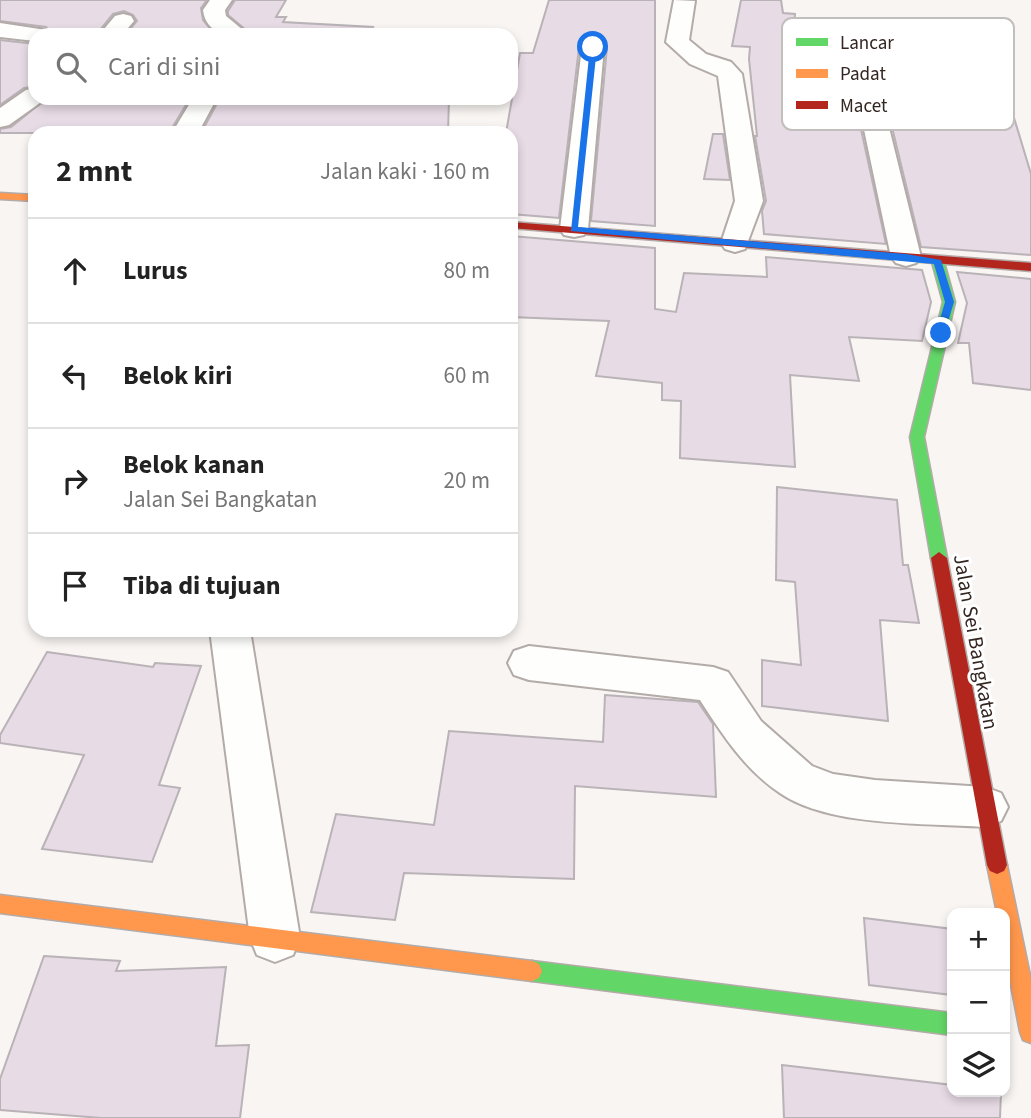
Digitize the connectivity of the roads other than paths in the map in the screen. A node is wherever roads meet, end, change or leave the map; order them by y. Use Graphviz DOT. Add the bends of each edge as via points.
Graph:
graph roads {
  1 [pos="221,0"];
  2 [pos="684,1"];
  3 [pos="228,28"];
  4 [pos="0,30"];
  5 [pos="28,34"];
  6 [pos="593,47"];
  7 [pos="28,100"];
  8 [pos="201,105"];
  9 [pos="0,120"];
  10 [pos="189,126"];
  11 [pos="877,130"];
  12 [pos="0,195"];
  13 [pos="28,197"];
  14 [pos="518,225"];
  15 [pos="574,229"];
  16 [pos="735,243"];
  17 [pos="906,257"];
  18 [pos="938,262"];
  19 [pos="1031,267"];
  20 [pos="231,637"];
  21 [pos="529,663"];
  22 [pos="985,807"];
  23 [pos="0,904"];
  24 [pos="275,938"];
  25 [pos="947,1023"];
  26 [pos="1010,1031"];
  27 [pos="1031,1033"];
  1 -- 3 [label="street" via="214,10 215,19"];
  2 -- 16 [label="street" via="677,42 698,59 730,74 749,201"];
  4 -- 5 [label="street"];
  6 -- 15 [label="street"];
  7 -- 9 [label="street"];
  8 -- 10 [label="street"];
  11 -- 17 [label="street"];
  12 -- 13 [label="street"];
  14 -- 15 [label="street"];
  15 -- 16 [label="street"];
  16 -- 17 [label="street"];
  17 -- 18 [label="street"];
  18 -- 19 [label="street"];
  18 -- 22 [label="street, Jalan Sei Bangkatan" via="949,302 917,437"];
  20 -- 24 [label="street"];
  21 -- 22 [label="street" via="713,684 745,734 796,780 830,794"];
  22 -- 27 [label="street, Jalan Sei Bangkatan"];
  23 -- 24 [label="street"];
  24 -- 25 [label="street"];
  26 -- 27 [label="street"];
}
